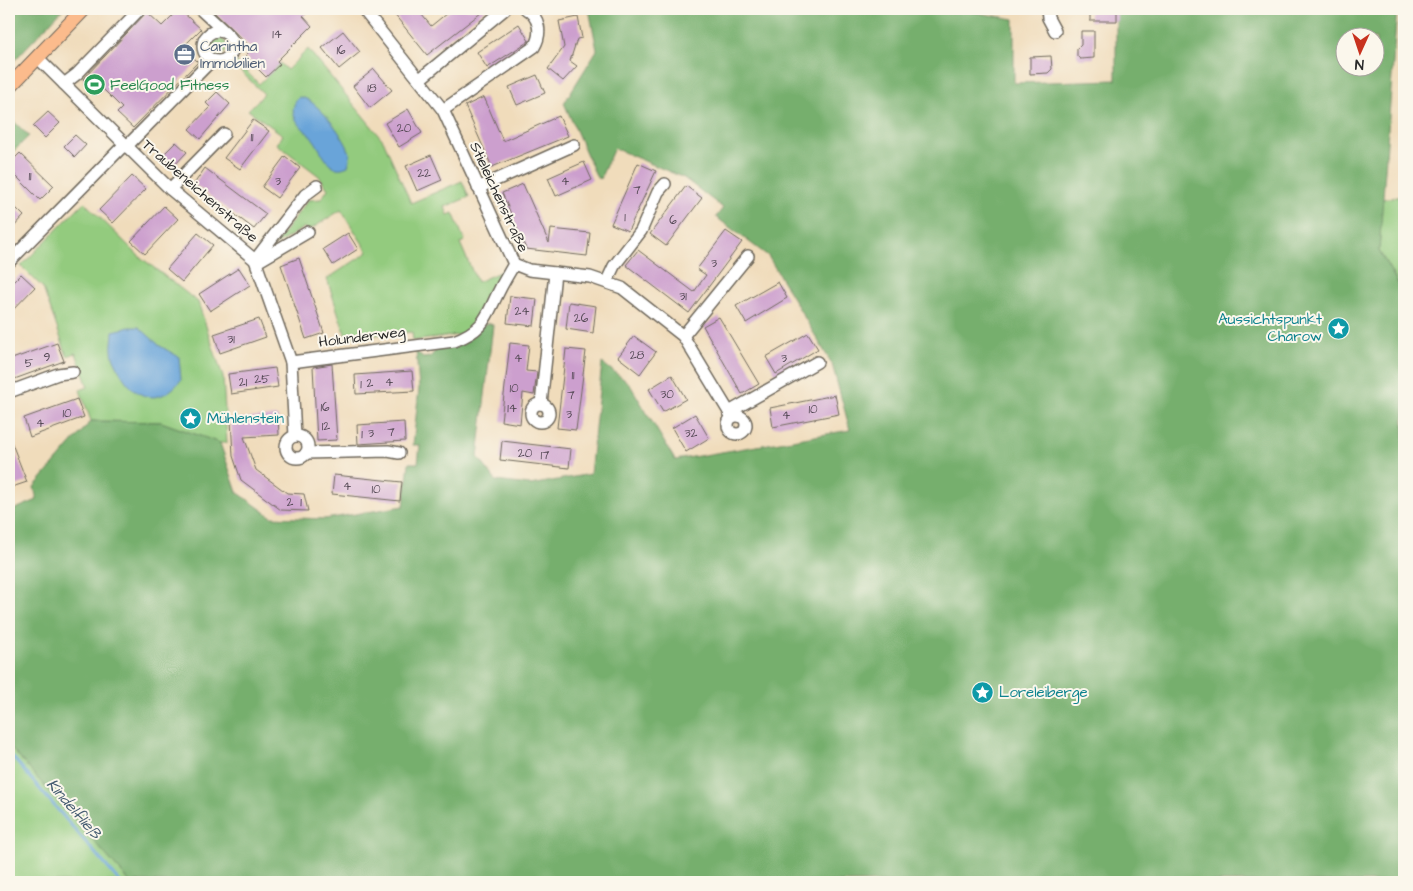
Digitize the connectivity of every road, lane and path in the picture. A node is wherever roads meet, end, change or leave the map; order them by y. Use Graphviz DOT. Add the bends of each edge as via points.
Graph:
graph roads {
  1 [pos="84,9"];
  2 [pos="140,9"];
  3 [pos="200,9"];
  4 [pos="363,9"];
  5 [pos="505,9"];
  6 [pos="526,9"];
  7 [pos="1047,9"];
  8 [pos="1055,31"];
  9 [pos="225,32"];
  10 [pos="38,58"];
  11 [pos="212,60"];
  12 [pos="420,79"];
  13 [pos="64,84"];
  14 [pos="9,87"];
  15 [pos="443,110"];
  16 [pos="224,134"];
  17 [pos="574,145"];
  18 [pos="125,146"];
  19 [pos="665,184"];
  20 [pos="317,186"];
  21 [pos="478,188"];
  22 [pos="170,189"];
  23 [pos="308,232"];
  24 [pos="748,256"];
  25 [pos="256,261"];
  26 [pos="9,262"];
  27 [pos="514,264"];
  28 [pos="555,273"];
  29 [pos="606,281"];
  30 [pos="683,336"];
  31 [pos="291,362"];
  32 [pos="817,362"];
  33 [pos="73,372"];
  34 [pos="9,392"];
  35 [pos="540,404"];
  36 [pos="296,436"];
  37 [pos="400,453"];
  38 [pos="306,454"];
  1 -- 10 [label="main road"];
  2 -- 13 [label="street"];
  3 -- 9 [label="street"];
  4 -- 12 [label="street, Stieleichenstraße"];
  5 -- 12 [label="street"];
  6 -- 15 [label="street" via="538,22 540,32 534,47"];
  7 -- 8 [label="street"];
  9 -- 11 [label="street" via="232,38 233,51 224,60"];
  9 -- 11 [label="street" via="212,32 203,42 205,54"];
  10 -- 13 [label="street, Traubeneichenstraße"];
  10 -- 14 [label="main road"];
  11 -- 18 [label="street"];
  12 -- 15 [label="street, Stieleichenstraße"];
  13 -- 18 [label="street, Traubeneichenstraße"];
  15 -- 21 [label="street, Stieleichenstraße"];
  16 -- 22 [label="street"];
  17 -- 21 [label="street"];
  18 -- 22 [label="street, Traubeneichenstraße"];
  18 -- 26 [label="street"];
  19 -- 29 [label="street" via="658,192 641,231 618,259"];
  20 -- 25 [label="street" via="305,195"];
  21 -- 27 [label="street, Stieleichenstraße"];
  22 -- 25 [label="street, Traubeneichenstraße"];
  23 -- 25 [label="street"];
  24 -- 30 [label="street"];
  25 -- 31 [label="street, Traubeneichenstraße"];
  27 -- 28 [label="street, Stieleichenstraße" via="529,270"];
  27 -- 31 [label="street, Holunderweg" via="490,312 480,327 469,335 454,341"];
  28 -- 29 [label="street, Stieleichenstraße"];
  28 -- 35 [label="street"];
  29 -- 30 [label="street, Stieleichenstraße" via="622,288"];
  30 -- 32 [label="street, Stieleichenstraße" via="730,414"];
  31 -- 36 [label="street, Traubeneichenstraße"];
  33 -- 34 [label="street" via="58,374"];
  36 -- 38 [label="street, Traubeneichenstraße" via="306,441"];
  36 -- 38 [label="street, Traubeneichenstraße" via="288,440 287,452 294,457"];
  37 -- 38 [label="street"];
}
